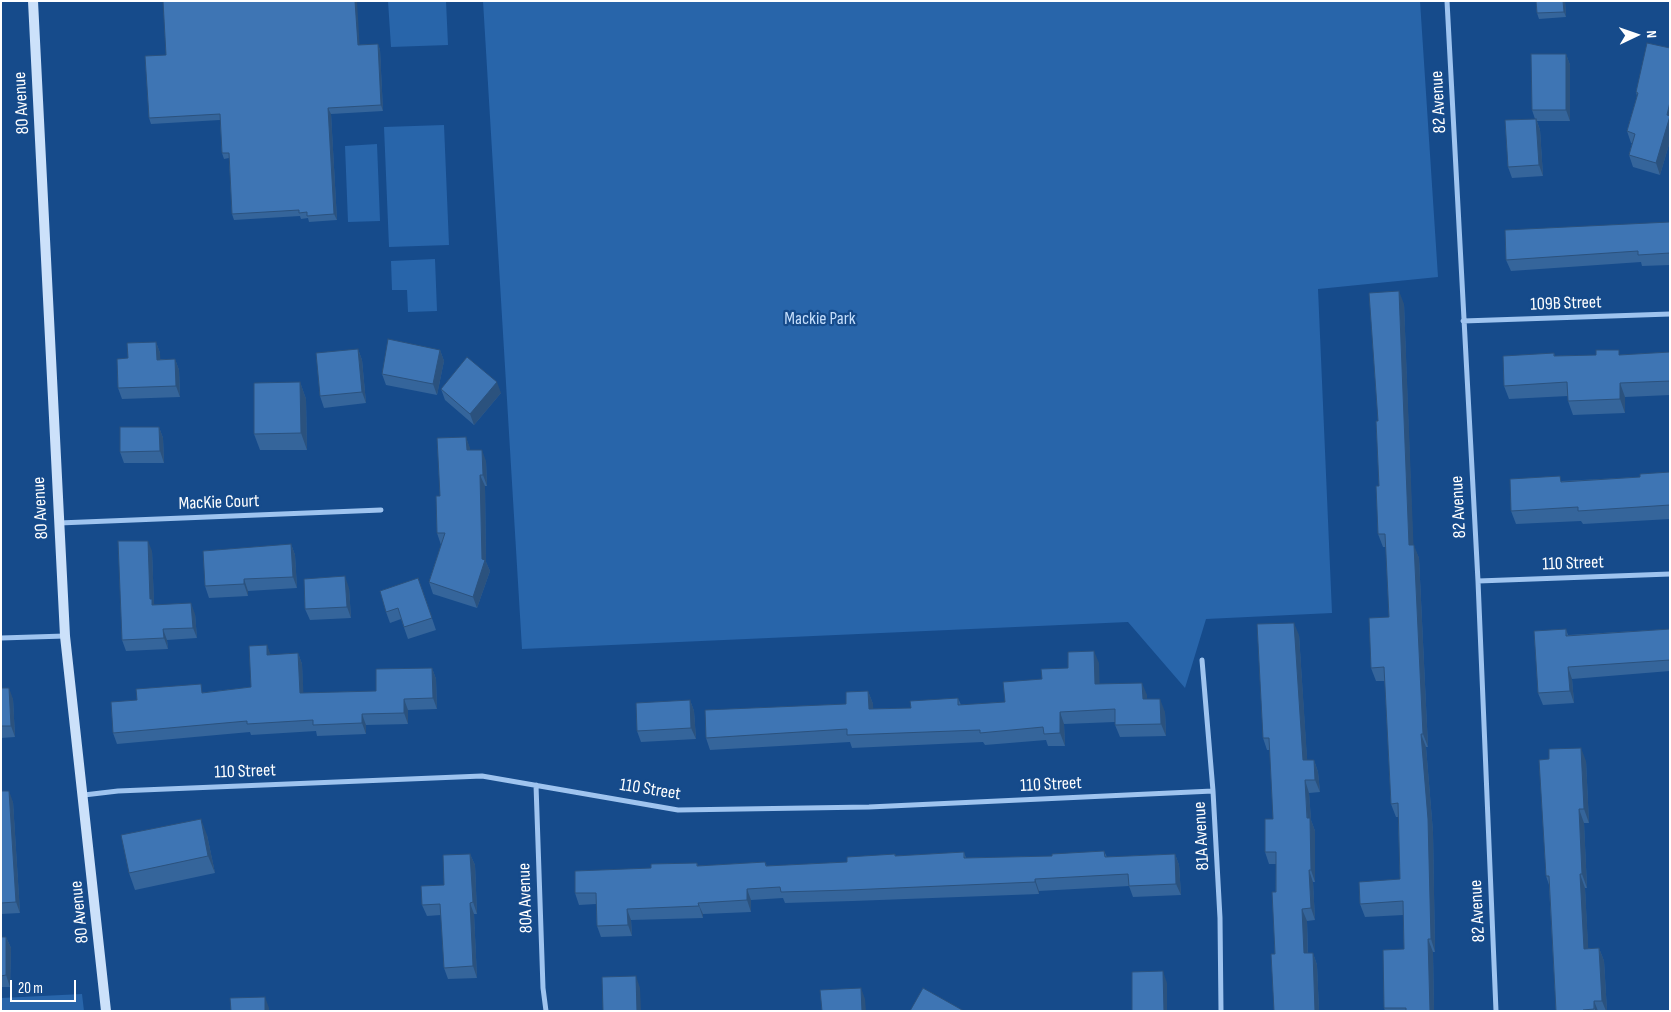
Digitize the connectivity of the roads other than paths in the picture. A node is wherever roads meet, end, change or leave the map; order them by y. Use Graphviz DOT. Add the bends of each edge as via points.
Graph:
graph roads {
  1 [pos="34,1"];
  2 [pos="1447,1"];
  3 [pos="1670,314"];
  4 [pos="1463,321"];
  5 [pos="381,510"];
  6 [pos="58,523"];
  7 [pos="1670,574"];
  8 [pos="1478,581"];
  9 [pos="65,636"];
  10 [pos="1,638"];
  11 [pos="1202,660"];
  12 [pos="536,785"];
  13 [pos="1214,791"];
  14 [pos="84,795"];
  15 [pos="106,1011"];
  16 [pos="546,1011"];
  17 [pos="1221,1011"];
  18 [pos="1496,1011"];
  1 -- 6 [label="street, 80 Avenue"];
  2 -- 4 [label="street, 82 Avenue"];
  3 -- 4 [label="street, 109B Street"];
  4 -- 8 [label="street, 82 Avenue"];
  5 -- 6 [label="street, MacKie Court"];
  6 -- 9 [label="street, 80 Avenue"];
  7 -- 8 [label="street, 110 Street"];
  8 -- 18 [label="street, 82 Avenue"];
  9 -- 10 [label="street"];
  9 -- 14 [label="street, 80 Avenue"];
  11 -- 13 [label="street, 81A Avenue"];
  12 -- 13 [label="street, 110 Street" via="678,810 869,807"];
  12 -- 14 [label="street, 110 Street" via="482,776 107,791"];
  12 -- 16 [label="street, 80A Avenue"];
  13 -- 17 [label="street, 81A Avenue"];
  14 -- 15 [label="street, 80 Avenue"];
}
